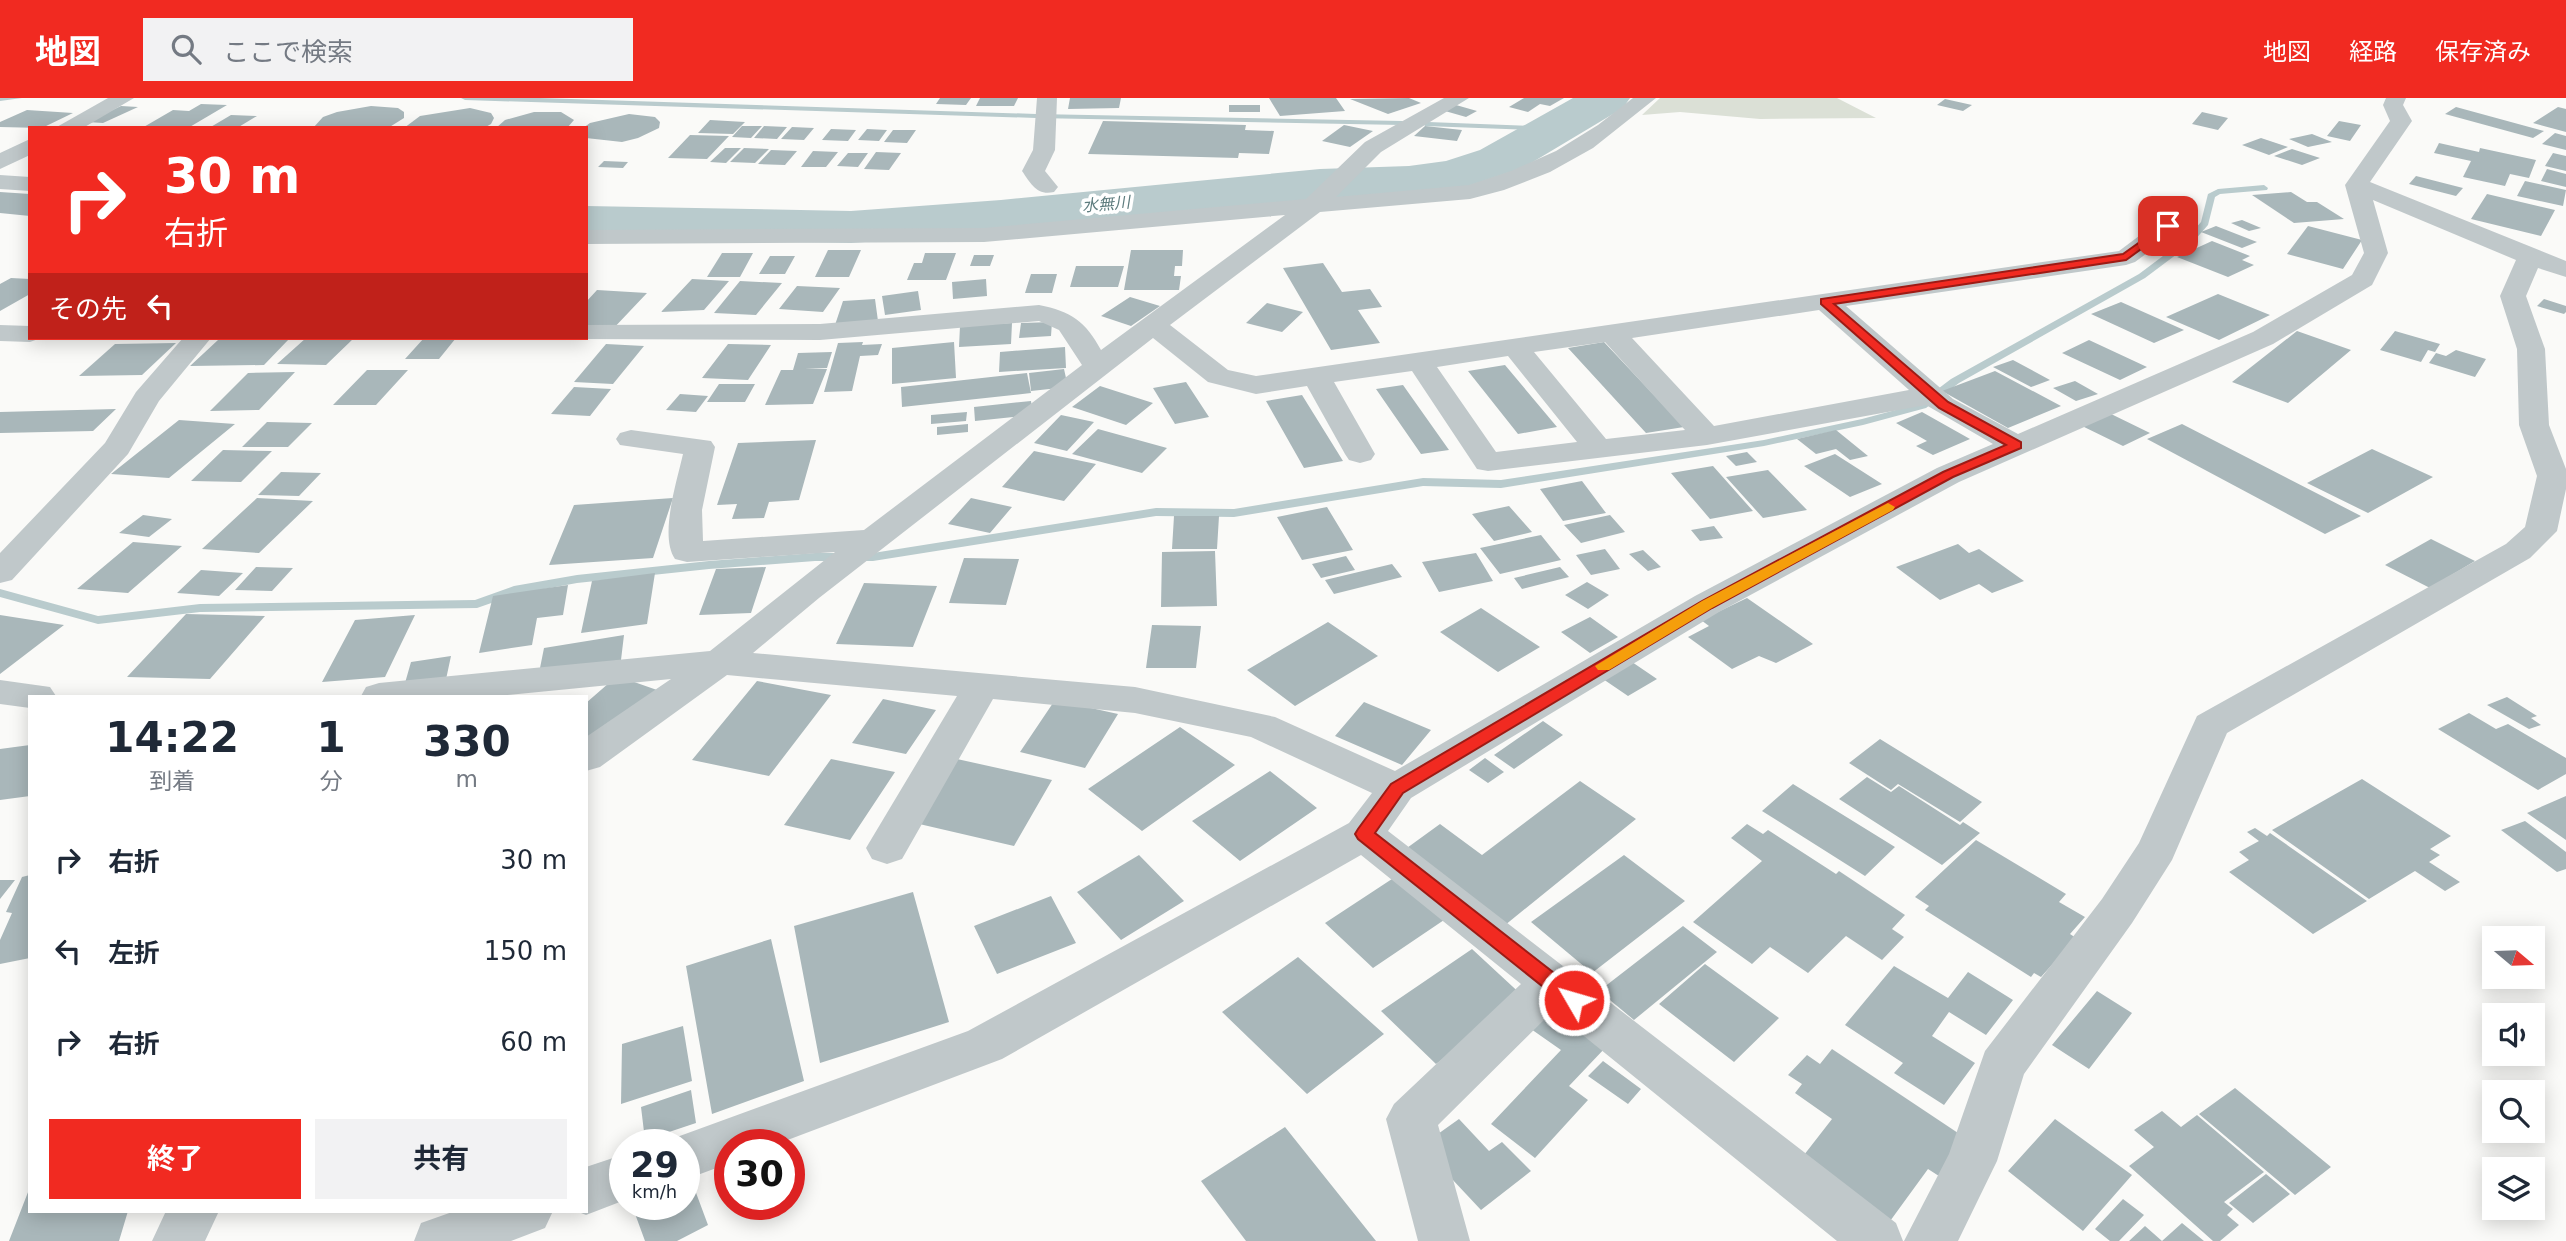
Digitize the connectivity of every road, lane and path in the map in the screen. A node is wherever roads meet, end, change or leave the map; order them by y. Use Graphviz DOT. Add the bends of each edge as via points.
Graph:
graph roads {
  1 [pos="1459,98"];
  2 [pos="1646,98"];
  3 [pos="2396,98"];
  4 [pos="122,99"];
  5 [pos="1046,110"];
  6 [pos="70,126"];
  7 [pos="28,147"];
  8 [pos="0,162"];
  9 [pos="0,182"];
  10 [pos="28,184"];
  11 [pos="2357,185"];
  12 [pos="1046,187"];
  13 [pos="1318,203"];
  14 [pos="2168,226"];
  15 [pos="588,237"];
  16 [pos="2530,257"];
  17 [pos="2566,269"];
  18 [pos="1825,302"];
  19 [pos="1151,327"];
  20 [pos="588,332"];
  21 [pos="0,333"];
  22 [pos="28,334"];
  23 [pos="1613,334"];
  24 [pos="195,340"];
  25 [pos="1516,348"];
  26 [pos="1420,362"];
  27 [pos="1097,367"];
  28 [pos="1317,378"];
  29 [pos="1932,396"];
  30 [pos="1707,436"];
  31 [pos="631,439"];
  32 [pos="2016,445"];
  33 [pos="1598,449"];
  34 [pos="1360,454"];
  35 [pos="874,539"];
  36 [pos="0,573"];
  37 [pos="720,662"];
  38 [pos="982,686"];
  39 [pos="0,692"];
  40 [pos="28,695"];
  41 [pos="389,695"];
  42 [pos="588,756"];
  43 [pos="1397,788"];
  44 [pos="1364,834"];
  45 [pos="887,848"];
  46 [pos="1552,983"];
  47 [pos="700,1151"];
  48 [pos="609,1183"];
  49 [pos="588,1190"];
  50 [pos="192,1213"];
  51 [pos="521,1213"];
  52 [pos="178,1241"];
  53 [pos="440,1241"];
  54 [pos="1444,1241"];
  55 [pos="1877,1241"];
  56 [pos="1930,1241"];
  1 -- 13 [label="street" via="1373,147"];
  2 -- 13 [label="street" via="1606,133 1499,185 1471,192"];
  3 -- 11 [label="street" via="2393,104 2401,121"];
  4 -- 6 [label="street"];
  5 -- 12 [label="street" via="1044,150 1033,171"];
  7 -- 8 [label="street"];
  9 -- 10 [label="street"];
  11 -- 16 [label="street"];
  11 -- 32 [label="street" via="2376,253 2363,280 2263,338"];
  13 -- 15 [label="street" via="984,235"];
  13 -- 19 [label="street"];
  14 -- 18 [label="street" via="2126,257"];
  16 -- 17 [label="street"];
  16 -- 56 [label="street" via="2513,296 2531,349 2534,425 2553,476 2541,531 2518,551 2211,725 2157,849 2002,1066 1972,1161"];
  18 -- 23 [label="street"];
  18 -- 29 [label="street"];
  19 -- 27 [label="street"];
  19 -- 28 [label="street" via="1167,334 1218,376 1256,385"];
  20 -- 27 [label="street" via="821,332 1039,313 1059,315 1070,322"];
  21 -- 22 [label="street"];
  23 -- 25 [label="street"];
  23 -- 30 [label="street"];
  24 -- 36 [label="street" via="146,398 117,449"];
  25 -- 26 [label="street"];
  25 -- 33 [label="street"];
  26 -- 28 [label="street"];
  26 -- 33 [label="street" via="1488,462"];
  27 -- 35 [label="street"];
  28 -- 34 [label="street"];
  29 -- 30 [label="street"];
  29 -- 32 [label="street"];
  30 -- 33 [label="street"];
  31 -- 35 [label="street" via="700,447 686,510 687,552"];
  32 -- 43 [label="street" via="1948,475 1707,604"];
  35 -- 37 [label="street"];
  37 -- 38 [label="street"];
  37 -- 41 [label="street"];
  37 -- 42 [label="street"];
  38 -- 43 [label="street" via="1135,700 1261,726"];
  38 -- 45 [label="street"];
  39 -- 40 [label="street"];
  43 -- 44 [label="street"];
  44 -- 46 [label="street"];
  44 -- 47 [label="street" via="985,1045"];
  46 -- 54 [label="street" via="1411,1119"];
  46 -- 55 [label="street"];
  48 -- 49 [label="street"];
  50 -- 52 [label="street"];
  51 -- 53 [label="street"];
}
